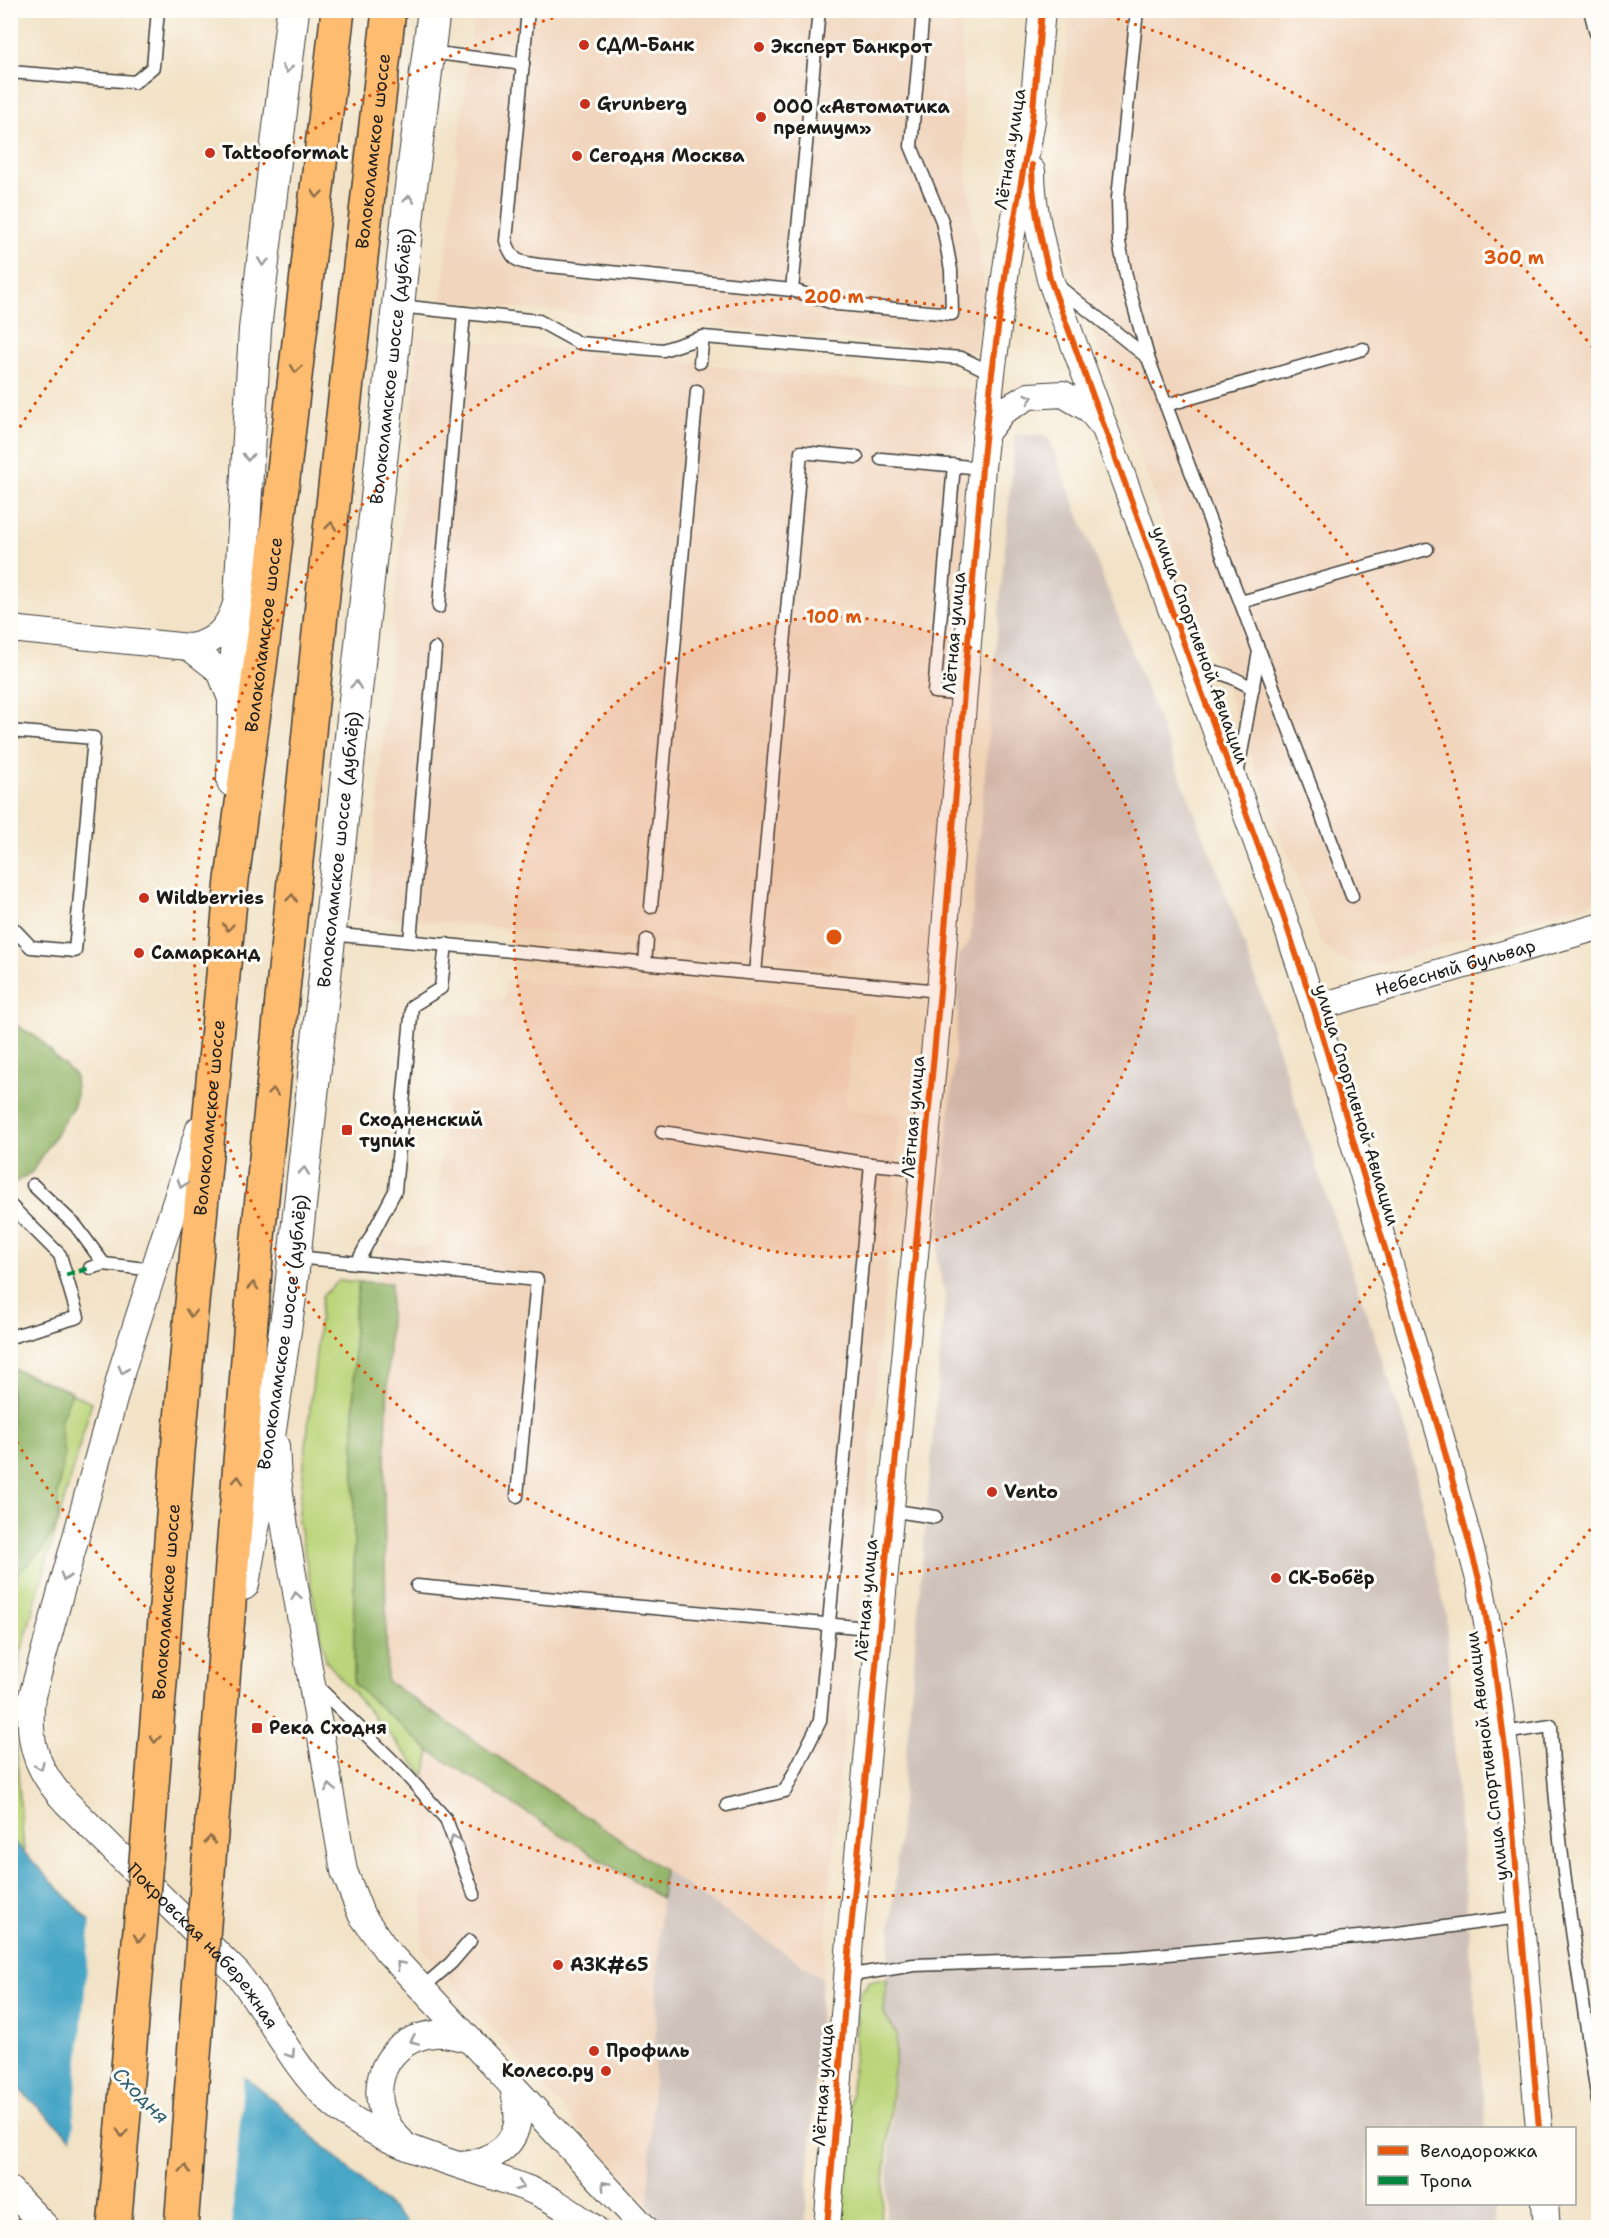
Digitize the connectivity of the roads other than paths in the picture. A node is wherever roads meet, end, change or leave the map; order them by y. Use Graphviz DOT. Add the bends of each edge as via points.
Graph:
graph roads {
  1 [pos="158,10"];
  2 [pos="294,10"];
  3 [pos="338,10"];
  4 [pos="389,10"];
  5 [pos="434,10"];
  6 [pos="528,10"];
  7 [pos="819,10"];
  8 [pos="923,10"];
  9 [pos="1042,10"];
  10 [pos="1137,10"];
  11 [pos="1590,10"];
  12 [pos="1599,41"];
  13 [pos="429,52"];
  14 [pos="523,64"];
  15 [pos="10,72"];
  16 [pos="1032,120"];
  17 [pos="1050,279"];
  18 [pos="792,290"];
  19 [pos="398,306"];
  20 [pos="464,313"];
  21 [pos="703,337"];
  22 [pos="1363,349"];
  23 [pos="1148,358"];
  24 [pos="700,362"];
  25 [pos="992,373"];
  26 [pos="697,391"];
  27 [pos="1166,405"];
  28 [pos="1106,431"];
  29 [pos="985,434"];
  30 [pos="857,457"];
  31 [pos="881,459"];
  32 [pos="954,465"];
  33 [pos="982,468"];
  34 [pos="1427,549"];
  35 [pos="240,591"];
  36 [pos="1241,602"];
  37 [pos="438,607"];
  38 [pos="10,629"];
  39 [pos="189,647"];
  40 [pos="435,649"];
  41 [pos="1259,651"];
  42 [pos="1195,675"];
  43 [pos="1252,688"];
  44 [pos="964,695"];
  45 [pos="234,707"];
  46 [pos="10,731"];
  47 [pos="1236,786"];
  48 [pos="232,880"];
  49 [pos="1352,896"];
  50 [pos="651,907"];
  51 [pos="10,925"];
  52 [pos="1599,927"];
  53 [pos="329,934"];
  54 [pos="647,940"];
  55 [pos="410,941"];
  56 [pos="446,944"];
  57 [pos="645,963"];
  58 [pos="755,974"];
  59 [pos="940,991"];
  60 [pos="1314,1008"];
  61 [pos="212,1088"];
  62 [pos="662,1132"];
  63 [pos="871,1164"];
  64 [pos="924,1169"];
  65 [pos="33,1185"];
  66 [pos="10,1205"];
  67 [pos="294,1257"];
  68 [pos="357,1263"];
  69 [pos="104,1264"];
  70 [pos="90,1269"];
  71 [pos="154,1270"];
  72 [pos="10,1337"];
  73 [pos="276,1383"];
  74 [pos="517,1496"];
  75 [pos="889,1510"];
  76 [pos="935,1517"];
  77 [pos="417,1586"];
  78 [pos="829,1624"];
  79 [pos="878,1629"];
  80 [pos="311,1680"];
  81 [pos="222,1685"];
  82 [pos="1503,1733"];
  83 [pos="727,1805"];
  84 [pos="474,1894"];
  85 [pos="1520,1917"];
  86 [pos="470,1941"];
  87 [pos="846,1976"];
  88 [pos="422,1988"];
  89 [pos="470,2040"];
  90 [pos="513,2086"];
  91 [pos="1599,2102"];
  92 [pos="1539,2127"];
  93 [pos="406,2146"];
  94 [pos="458,2165"];
  95 [pos="10,2190"];
  96 [pos="1545,2205"];
  97 [pos="48,2228"];
  98 [pos="114,2228"];
  99 [pos="181,2228"];
  100 [pos="594,2228"];
  101 [pos="645,2228"];
  102 [pos="827,2228"];
  103 [pos="1547,2228"];
  1 -- 15 [label="lane" via="153,67 135,82"];
  2 -- 35 [label="street, one-way" via="255,329"];
  3 -- 48 [label="main road, Волоколамское шоссе, one-way"];
  81 -- 4 [label="main road, Волоколамское шоссе, one-way" via="256,1257 324,584"];
  5 -- 13 [label="street, Волоколамское шоссе (дублёр)"];
  6 -- 14 [label="lane"];
  7 -- 18 [label="lane"];
  8 -- 18 [label="lane" via="911,146 942,221 951,270 952,314 837,304"];
  9 -- 16 [label="street, Лётная улица"];
  10 -- 23 [label="lane" via="1118,198 1121,252"];
  11 -- 12 [label="lane"];
  13 -- 14 [label="lane"];
  19 -- 13 [label="street, Волоколамское шоссе (дублёр), one-way"];
  14 -- 18 [label="lane" via="506,241 511,255 523,263 539,265"];
  16 -- 17 [label="street, улица Спортивной Авиации" via="1032,184"];
  16 -- 25 [label="street, Лётная улица"];
  17 -- 23 [label="lane"];
  17 -- 28 [label="street, улица Спортивной Авиации"];
  19 -- 20 [label="lane"];
  53 -- 19 [label="street, Волоколамское шоссе (дублёр), one-way"];
  20 -- 21 [label="lane" via="539,321 579,343 663,350"];
  20 -- 37 [label="lane"];
  21 -- 24 [label="lane"];
  21 -- 25 [label="lane" via="961,358"];
  22 -- 27 [label="lane"];
  23 -- 27 [label="lane"];
  25 -- 29 [label="street, Лётная улица"];
  26 -- 50 [label="lane"];
  27 -- 36 [label="lane"];
  29 -- 28 [label="street, one-way" via="1003,411 1029,396 1063,394 1089,409"];
  28 -- 42 [label="street, улица Спортивной Авиации"];
  29 -- 33 [label="street, Лётная улица"];
  30 -- 58 [label="lane" via="801,452"];
  31 -- 32 [label="lane"];
  32 -- 33 [label="lane"];
  32 -- 44 [label="lane" via="934,692"];
  33 -- 44 [label="street, Лётная улица"];
  34 -- 36 [label="lane"];
  35 -- 39 [label="street" via="230,622 222,633 202,645"];
  35 -- 45 [label="street"];
  36 -- 41 [label="lane"];
  38 -- 39 [label="street"];
  39 -- 45 [label="street" via="220,670"];
  40 -- 55 [label="lane"];
  41 -- 43 [label="lane"];
  41 -- 49 [label="lane"];
  42 -- 43 [label="lane" via="1218,671"];
  42 -- 47 [label="street, улица Спортивной Авиации"];
  43 -- 47 [label="lane"];
  44 -- 59 [label="street, Лётная улица"];
  45 -- 48 [label="street"];
  46 -- 51 [label="lane" via="94,738 75,951 31,947"];
  47 -- 60 [label="street, улица Спортивной Авиации"];
  48 -- 61 [label="main road, Волоколамское шоссе, one-way"];
  52 -- 60 [label="street, Небесный бульвар"];
  53 -- 55 [label="lane"];
  67 -- 53 [label="street, Волоколамское шоссе (дублёр), one-way"];
  54 -- 57 [label="lane"];
  55 -- 56 [label="lane"];
  56 -- 57 [label="lane"];
  56 -- 68 [label="lane" via="441,988 412,1006 394,1191"];
  57 -- 58 [label="lane"];
  58 -- 59 [label="lane"];
  59 -- 64 [label="street, Лётная улица"];
  60 -- 82 [label="street, улица Спортивной Авиации" via="1480,1583"];
  61 -- 71 [label="street, Покровская набережная, one-way"];
  61 -- 98 [label="main road, Волоколамское шоссе, one-way, bridge"];
  62 -- 63 [label="lane"];
  63 -- 64 [label="lane"];
  63 -- 78 [label="lane"];
  64 -- 75 [label="street, Лётная улица"];
  65 -- 69 [label="lane" via="76,1226"];
  66 -- 72 [label="lane" via="60,1255 78,1317"];
  67 -- 68 [label="lane"];
  67 -- 73 [label="street, Волоколамское шоссе (дублёр)"];
  68 -- 74 [label="lane" via="537,1280"];
  69 -- 70 [label="lane"];
  69 -- 71 [label="lane"];
  71 -- 93 [label="street, Покровская набережная, one-way" via="124,1363 32,1696 29,1721 33,1749 51,1786 238,1974 295,2060 332,2103 360,2124"];
  80 -- 73 [label="street, one-way" via="278,1480"];
  73 -- 81 [label="street, Волоколамское шоссе (дублёр)" via="266,1456"];
  75 -- 76 [label="lane"];
  75 -- 79 [label="street, Лётная улица"];
  77 -- 78 [label="lane"];
  78 -- 79 [label="lane"];
  78 -- 83 [label="lane" via="820,1721 786,1791"];
  79 -- 87 [label="street, Лётная улица"];
  84 -- 80 [label="lane, one-way" via="446,1819"];
  88 -- 80 [label="street, one-way" via="387,1951 362,1914 344,1871"];
  99 -- 81 [label="main road, Волоколамское шоссе, one-way, bridge"];
  82 -- 85 [label="street, улица Спортивной Авиации"];
  82 -- 91 [label="lane" via="1551,1726 1553,1793"];
  85 -- 87 [label="lane" via="1391,1934 1124,1958 914,1965"];
  85 -- 92 [label="street, улица Спортивной Авиации"];
  86 -- 88 [label="lane"];
  87 -- 102 [label="street, Лётная улица"];
  88 -- 89 [label="street"];
  89 -- 90 [label="street"];
  89 -- 93 [label="street, one-way" via="445,2034 410,2040 383,2070 379,2085 383,2117"];
  90 -- 94 [label="street" via="517,2125 509,2141 486,2160"];
  101 -- 90 [label="street, one-way"];
  93 -- 94 [label="street, Покровская набережная"];
  94 -- 100 [label="street, Покровская набережная, one-way" via="534,2191"];
  95 -- 97 [label="street"];
  96 -- 103 [label="street"];
}
